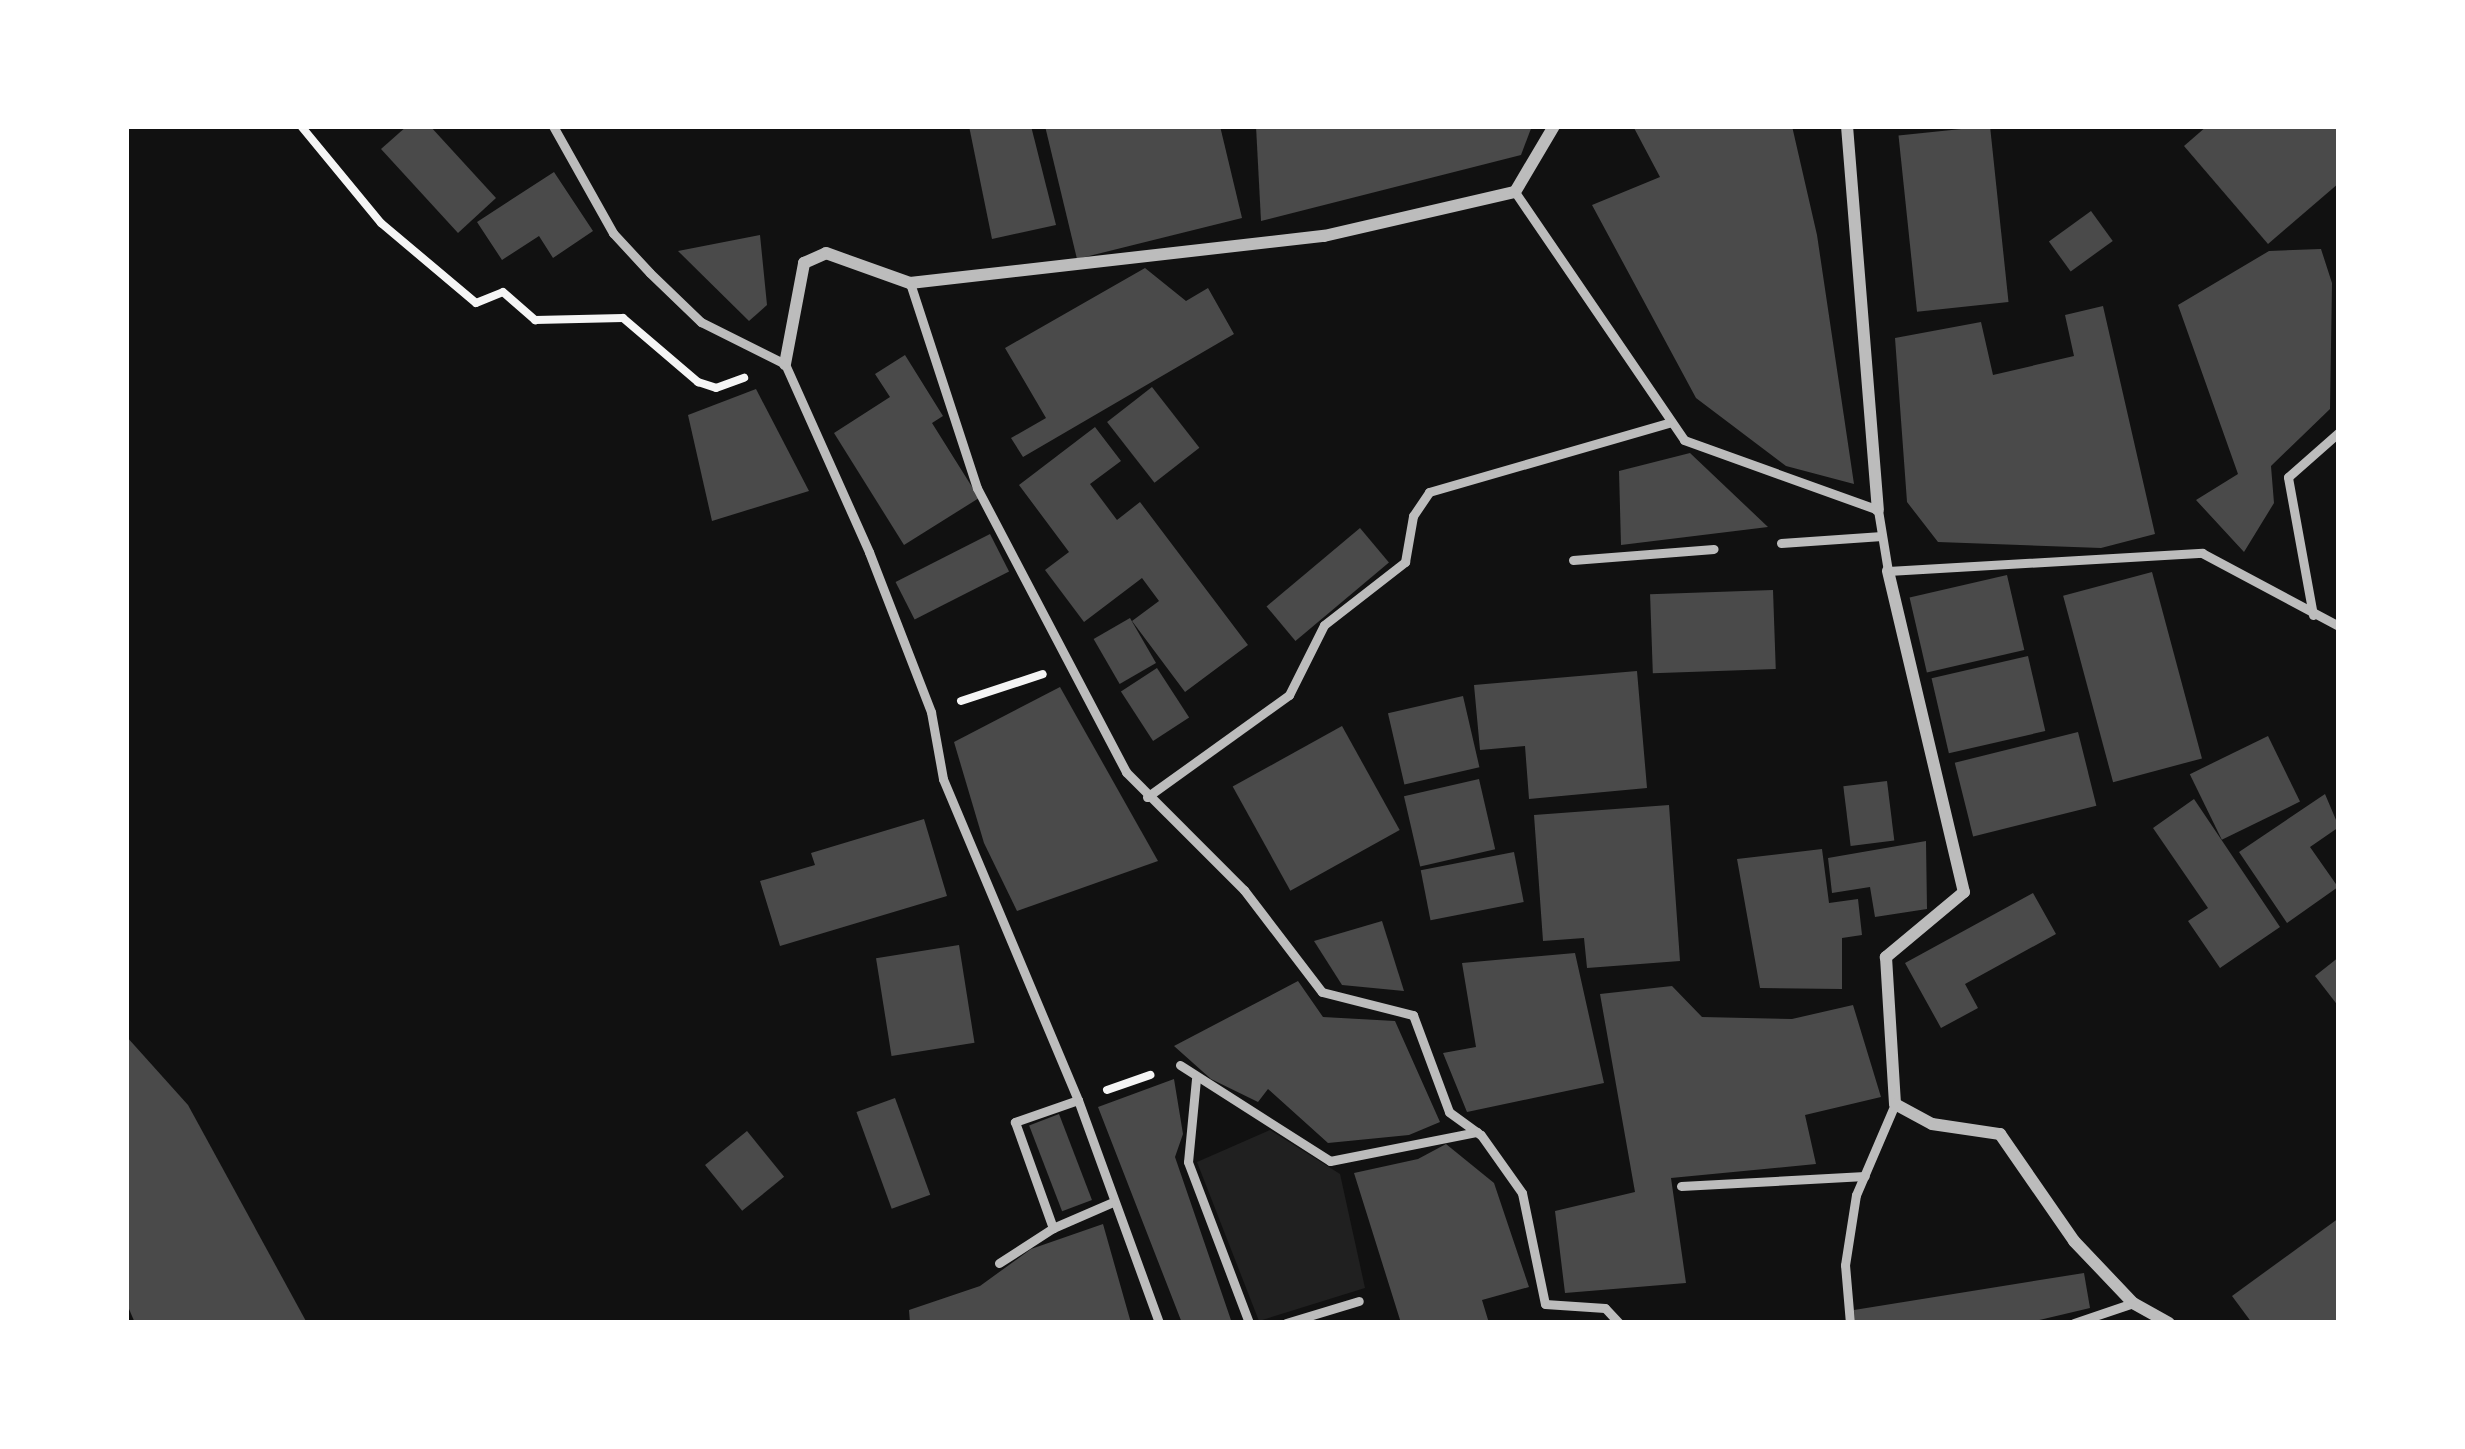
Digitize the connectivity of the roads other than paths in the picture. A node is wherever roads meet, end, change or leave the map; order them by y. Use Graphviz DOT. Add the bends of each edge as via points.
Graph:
graph roads {
  1 [pos="553,126"];
  2 [pos="1554,126"];
  3 [pos="1847,126"];
  4 [pos="1515,192"];
  5 [pos="910,283"];
  6 [pos="785,364"];
  7 [pos="1671,422"];
  8 [pos="2339,432"];
  9 [pos="1878,510"];
  10 [pos="1882,536"];
  11 [pos="1780,543"];
  12 [pos="1714,549"];
  13 [pos="1573,560"];
  14 [pos="1888,572"];
  15 [pos="2313,615"];
  16 [pos="2339,626"];
  17 [pos="1147,797"];
  18 [pos="1180,1064"];
  19 [pos="1196,1079"];
  20 [pos="1078,1100"];
  21 [pos="1895,1104"];
  22 [pos="1477,1132"];
  23 [pos="1865,1176"];
  24 [pos="1682,1186"];
  25 [pos="1113,1202"];
  26 [pos="1054,1228"];
  27 [pos="998,1263"];
  28 [pos="1360,1301"];
  29 [pos="2133,1303"];
  30 [pos="1159,1323"];
  31 [pos="1249,1323"];
  32 [pos="1286,1323"];
  33 [pos="1619,1323"];
  34 [pos="1850,1323"];
  35 [pos="2074,1323"];
  36 [pos="2169,1323"];
  1 -- 6 [label="lane" via="613,233 650,273 700,322"];
  2 -- 4 [label="street"];
  3 -- 9 [label="street"];
  4 -- 5 [label="street" via="1324,236"];
  4 -- 7 [label="lane"];
  5 -- 6 [label="street" via="826,254 804,263"];
  5 -- 17 [label="lane" via="976,488 1067,666"];
  6 -- 20 [label="lane" via="931,712 943,778"];
  7 -- 9 [label="lane" via="1684,440"];
  7 -- 17 [label="lane" via="1429,492 1413,515 1405,562 1324,625 1289,695"];
  8 -- 15 [label="lane" via="2288,477"];
  9 -- 10 [label="lane"];
  10 -- 11 [label="lane"];
  10 -- 14 [label="lane"];
  12 -- 13 [label="lane"];
  14 -- 15 [label="lane" via="2202,553"];
  14 -- 21 [label="street" via="1964,892 1886,957"];
  15 -- 16 [label="lane"];
  17 -- 22 [label="lane" via="1244,890 1322,992 1413,1015 1449,1112"];
  18 -- 19 [label="lane"];
  19 -- 22 [label="lane" via="1277,1121 1330,1161"];
  19 -- 31 [label="lane" via="1188,1162"];
  20 -- 25 [label="lane"];
  20 -- 26 [label="lane" via="1015,1122"];
  21 -- 23 [label="lane"];
  21 -- 29 [label="street" via="1932,1124 2000,1134 2074,1241"];
  22 -- 33 [label="lane" via="1522,1193 1545,1304 1605,1308"];
  23 -- 24 [label="lane"];
  23 -- 34 [label="lane" via="1845,1265"];
  25 -- 26 [label="lane"];
  25 -- 30 [label="lane"];
  26 -- 27 [label="lane"];
  28 -- 32 [label="lane"];
  29 -- 35 [label="lane"];
  29 -- 36 [label="street"];
}
